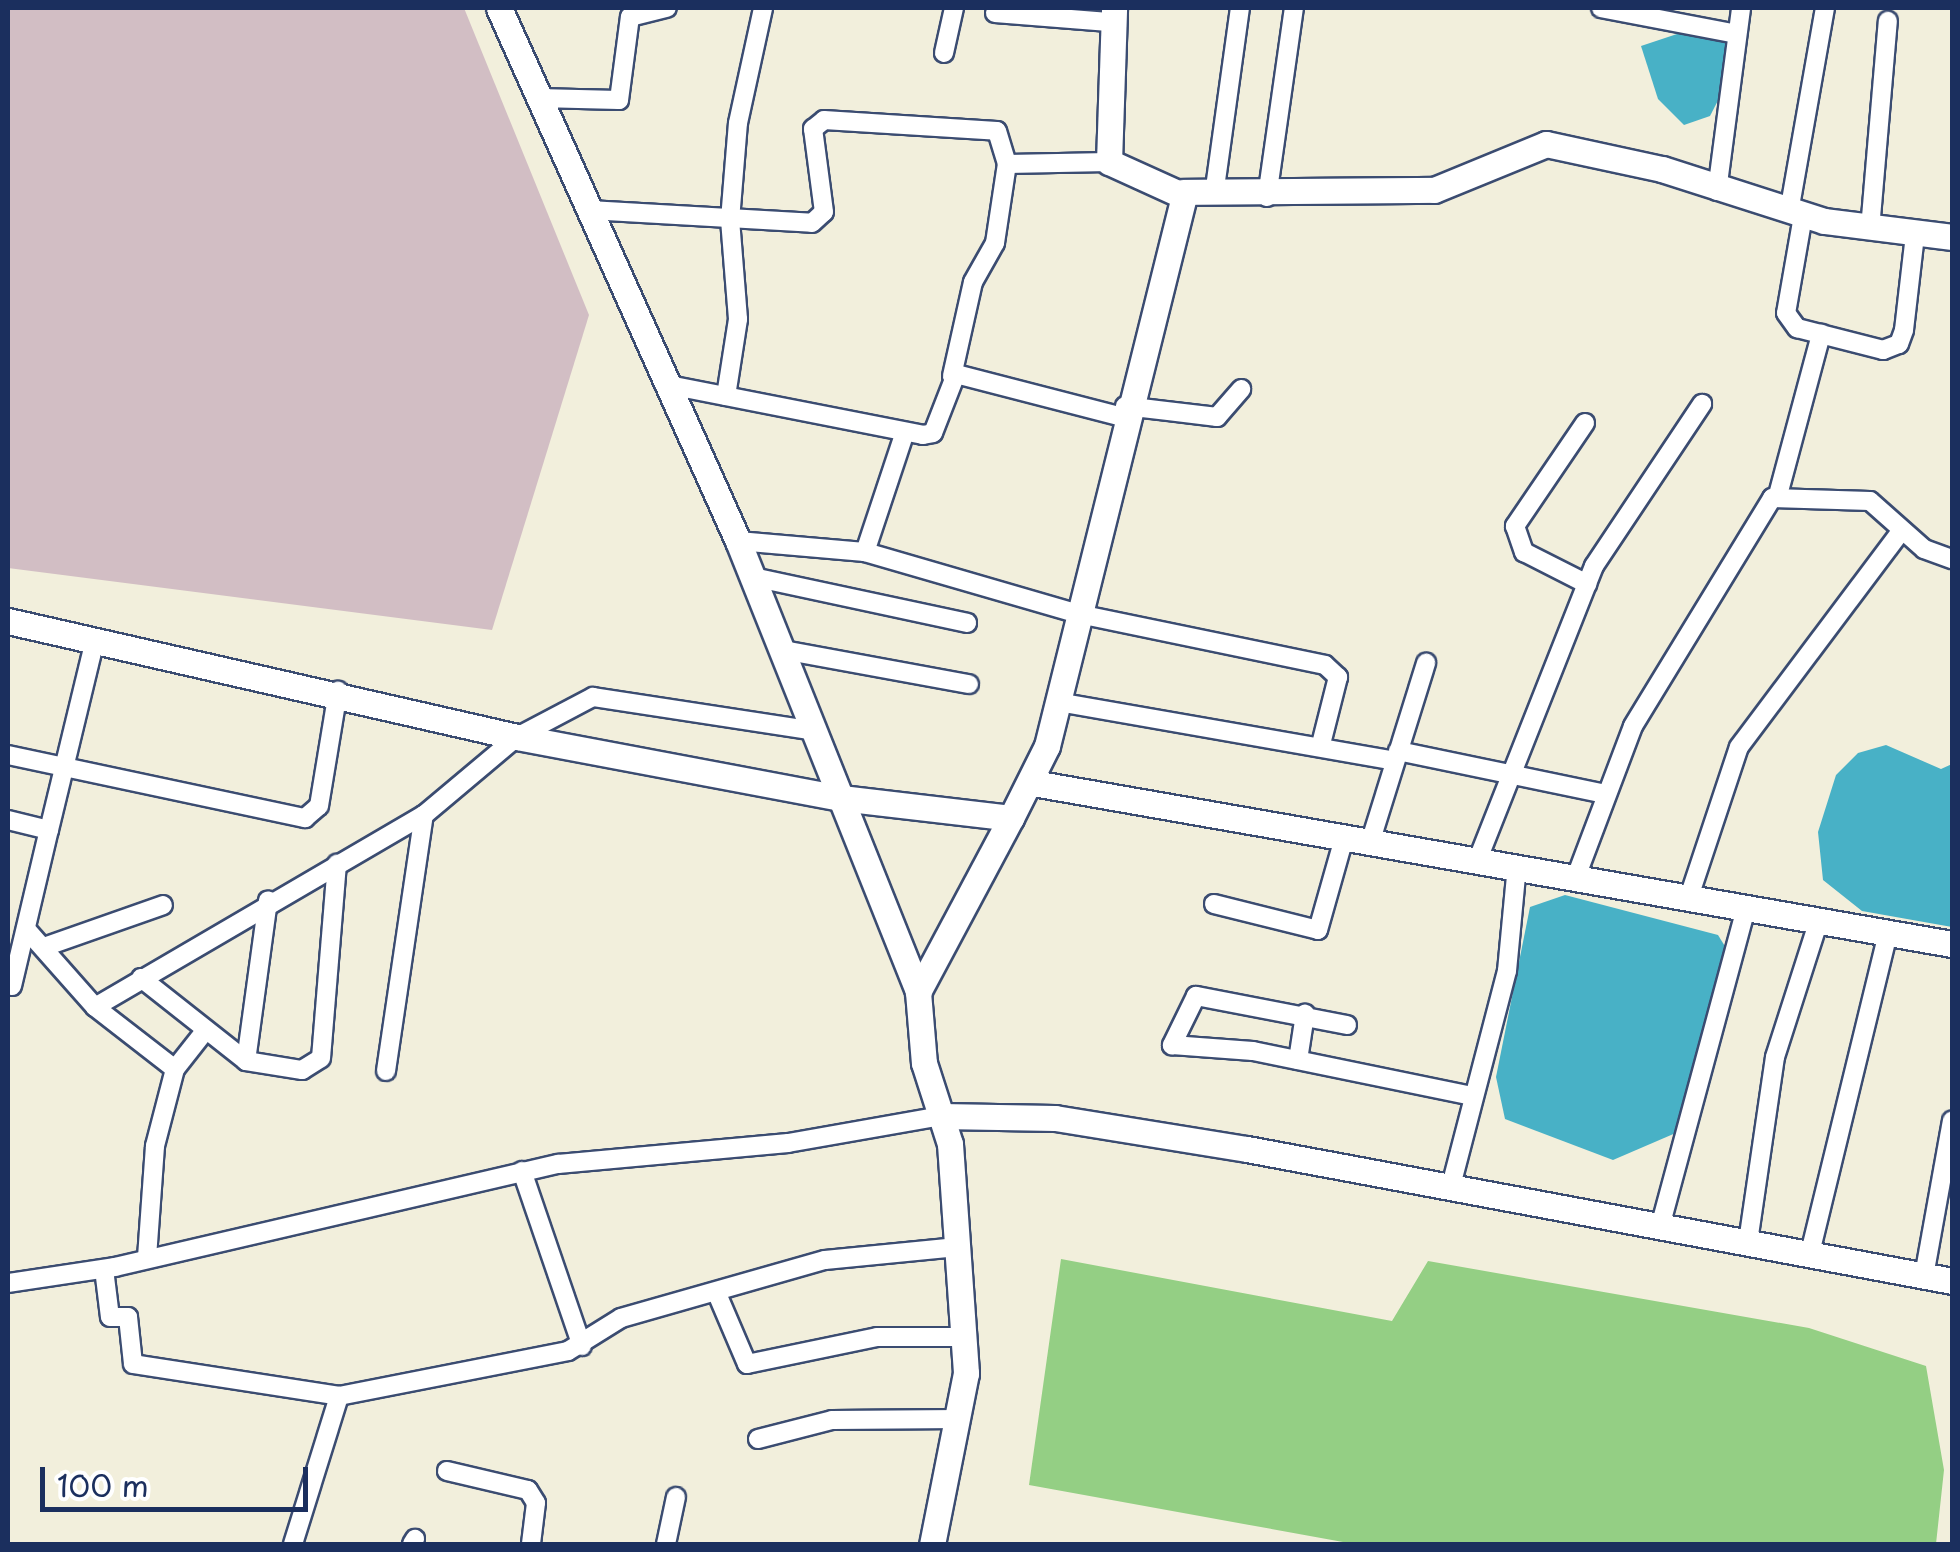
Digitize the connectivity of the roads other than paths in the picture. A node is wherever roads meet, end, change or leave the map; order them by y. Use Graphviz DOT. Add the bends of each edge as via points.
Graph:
graph roads {
  1 [pos="499,8"];
  2 [pos="667,8"];
  3 [pos="763,8"];
  4 [pos="954,8"];
  5 [pos="1240,8"];
  6 [pos="1294,8"];
  7 [pos="1601,8"];
  8 [pos="1740,8"];
  9 [pos="1825,8"];
  10 [pos="994,13"];
  11 [pos="1111,15"];
  12 [pos="1888,22"];
  13 [pos="1737,34"];
  14 [pos="944,52"];
  15 [pos="538,98"];
  16 [pos="1109,162"];
  17 [pos="1008,164"];
  18 [pos="1717,191"];
  19 [pos="1183,192"];
  20 [pos="1214,195"];
  21 [pos="1268,197"];
  22 [pos="590,210"];
  23 [pos="1796,214"];
  24 [pos="730,220"];
  25 [pos="1870,229"];
  26 [pos="1915,235"];
  27 [pos="1952,237"];
  28 [pos="1821,334"];
  29 [pos="952,376"];
  30 [pos="664,384"];
  31 [pos="1241,389"];
  32 [pos="726,396"];
  33 [pos="1702,404"];
  34 [pos="1123,412"];
  35 [pos="1585,423"];
  36 [pos="905,432"];
  37 [pos="1778,495"];
  38 [pos="1902,530"];
  39 [pos="738,541"];
  40 [pos="865,552"];
  41 [pos="1952,559"];
  42 [pos="752,577"];
  43 [pos="1587,584"];
  44 [pos="1079,614"];
  45 [pos="8,621"];
  46 [pos="967,623"];
  47 [pos="95,640"];
  48 [pos="783,650"];
  49 [pos="1426,663"];
  50 [pos="969,684"];
  51 [pos="338,690"];
  52 [pos="1058,702"];
  53 [pos="815,732"];
  54 [pos="517,737"];
  55 [pos="1322,744"];
  56 [pos="8,755"];
  57 [pos="1397,756"];
  58 [pos="64,766"];
  59 [pos="1505,776"];
  60 [pos="1033,784"];
  61 [pos="1606,794"];
  62 [pos="840,798"];
  63 [pos="424,815"];
  64 [pos="1011,818"];
  65 [pos="8,820"];
  66 [pos="49,830"];
  67 [pos="1344,838"];
  68 [pos="1370,842"];
  69 [pos="1478,859"];
  70 [pos="337,864"];
  71 [pos="1517,865"];
  72 [pos="1576,877"];
  73 [pos="1688,900"];
  74 [pos="268,902"];
  75 [pos="1214,904"];
  76 [pos="162,905"];
  77 [pos="1745,912"];
  78 [pos="1818,924"];
  79 [pos="26,929"];
  80 [pos="1888,934"];
  81 [pos="1952,944"];
  82 [pos="44,947"];
  83 [pos="141,978"];
  84 [pos="12,986"];
  85 [pos="918,992"];
  86 [pos="95,1007"];
  87 [pos="1305,1014"];
  88 [pos="1347,1024"];
  89 [pos="204,1031"];
  90 [pos="1298,1060"];
  91 [pos="246,1061"];
  92 [pos="175,1069"];
  93 [pos="386,1071"];
  94 [pos="1474,1096"];
  95 [pos="941,1116"];
  96 [pos="1952,1120"];
  97 [pos="522,1171"];
  98 [pos="1452,1182"];
  99 [pos="1660,1227"];
  100 [pos="1748,1242"];
  101 [pos="957,1248"];
  102 [pos="1810,1252"];
  103 [pos="147,1258"];
  104 [pos="104,1269"];
  105 [pos="1924,1276"];
  106 [pos="1952,1281"];
  107 [pos="8,1283"];
  108 [pos="718,1296"];
  109 [pos="963,1337"];
  110 [pos="582,1346"];
  111 [pos="339,1396"];
  112 [pos="960,1420"];
  113 [pos="758,1439"];
  114 [pos="446,1471"];
  115 [pos="676,1497"];
  116 [pos="292,1544"];
  117 [pos="530,1544"];
  118 [pos="666,1544"];
  119 [pos="932,1544"];
  1 -- 15 [label="street"];
  2 -- 15 [label="street" via="630,17 620,100"];
  3 -- 24 [label="street" via="738,123"];
  4 -- 14 [label="street"];
  5 -- 20 [label="street"];
  6 -- 21 [label="street"];
  7 -- 13 [label="street"];
  8 -- 13 [label="street"];
  9 -- 23 [label="street"];
  10 -- 11 [label="street"];
  11 -- 16 [label="street"];
  12 -- 25 [label="street"];
  13 -- 18 [label="street"];
  15 -- 22 [label="street"];
  16 -- 17 [label="street"];
  16 -- 19 [label="street"];
  17 -- 24 [label="street" via="996,131 824,120 813,129 820,219"];
  17 -- 29 [label="street" via="995,243 973,282"];
  18 -- 21 [label="street" via="1625,158 1546,144 1434,190"];
  18 -- 23 [label="street"];
  19 -- 20 [label="street"];
  19 -- 34 [label="street"];
  20 -- 21 [label="street"];
  22 -- 24 [label="street"];
  22 -- 30 [label="street"];
  23 -- 25 [label="street"];
  23 -- 28 [label="street" via="1786,313 1797,328"];
  24 -- 32 [label="street" via="738,302"];
  25 -- 26 [label="street"];
  26 -- 27 [label="street"];
  26 -- 28 [label="street" via="1900,344 1882,350"];
  28 -- 37 [label="street"];
  29 -- 34 [label="street"];
  29 -- 36 [label="street" via="934,433"];
  30 -- 32 [label="street"];
  30 -- 39 [label="street"];
  31 -- 34 [label="street" via="1217,417"];
  32 -- 36 [label="street"];
  33 -- 43 [label="street"];
  34 -- 44 [label="street"];
  35 -- 43 [label="street" via="1515,526 1524,552"];
  36 -- 40 [label="street"];
  37 -- 38 [label="street" via="1870,501"];
  37 -- 61 [label="street" via="1633,726"];
  38 -- 41 [label="street"];
  38 -- 73 [label="street" via="1738,747"];
  39 -- 40 [label="street"];
  39 -- 42 [label="street"];
  40 -- 44 [label="street"];
  42 -- 46 [label="street"];
  42 -- 48 [label="street"];
  43 -- 59 [label="street"];
  44 -- 52 [label="street"];
  44 -- 55 [label="street" via="1325,665 1338,678"];
  45 -- 47 [label="street"];
  47 -- 51 [label="street"];
  47 -- 58 [label="street"];
  48 -- 50 [label="street"];
  48 -- 53 [label="street"];
  49 -- 57 [label="street"];
  51 -- 54 [label="street"];
  51 -- 58 [label="street" via="319,806 305,818"];
  52 -- 55 [label="street" via="1207,734"];
  52 -- 60 [label="street"];
  53 -- 54 [label="street" via="612,695 566,707"];
  53 -- 62 [label="street"];
  54 -- 62 [label="street"];
  54 -- 63 [label="street"];
  55 -- 57 [label="street"];
  56 -- 58 [label="street"];
  57 -- 59 [label="street"];
  57 -- 68 [label="street"];
  58 -- 66 [label="street"];
  59 -- 61 [label="street"];
  59 -- 69 [label="street"];
  60 -- 64 [label="street"];
  60 -- 67 [label="street"];
  61 -- 72 [label="street"];
  62 -- 64 [label="street"];
  62 -- 85 [label="street"];
  63 -- 70 [label="street"];
  63 -- 93 [label="street"];
  64 -- 85 [label="street"];
  65 -- 66 [label="street"];
  66 -- 79 [label="street"];
  67 -- 68 [label="street"];
  67 -- 75 [label="street" via="1318,930"];
  68 -- 69 [label="street"];
  69 -- 71 [label="street"];
  70 -- 74 [label="street"];
  70 -- 91 [label="street" via="322,1058 302,1070"];
  71 -- 72 [label="street"];
  71 -- 94 [label="street" via="1507,971"];
  72 -- 73 [label="street"];
  73 -- 77 [label="street"];
  74 -- 83 [label="street"];
  74 -- 91 [label="street"];
  76 -- 82 [label="street"];
  77 -- 78 [label="street"];
  77 -- 99 [label="street"];
  78 -- 80 [label="street"];
  78 -- 100 [label="street" via="1776,1056"];
  79 -- 82 [label="street"];
  79 -- 84 [label="street"];
  80 -- 81 [label="street"];
  80 -- 102 [label="street"];
  82 -- 86 [label="street"];
  83 -- 86 [label="street"];
  83 -- 89 [label="street"];
  85 -- 95 [label="street" via="924,1063"];
  86 -- 92 [label="street"];
  87 -- 88 [label="street"];
  87 -- 90 [label="street"];
  87 -- 90 [label="street" via="1191,998 1172,1045"];
  89 -- 91 [label="street"];
  89 -- 92 [label="street"];
  90 -- 94 [label="street"];
  92 -- 103 [label="street" via="155,1146"];
  94 -- 98 [label="street"];
  95 -- 97 [label="street"];
  95 -- 98 [label="street" via="1055,1118"];
  95 -- 101 [label="street"];
  96 -- 105 [label="street"];
  97 -- 103 [label="street"];
  97 -- 110 [label="street"];
  98 -- 99 [label="street"];
  99 -- 100 [label="street"];
  100 -- 102 [label="street"];
  101 -- 108 [label="street" via="825,1260"];
  101 -- 109 [label="street"];
  102 -- 105 [label="street"];
  103 -- 104 [label="street"];
  104 -- 107 [label="street"];
  104 -- 111 [label="street" via="110,1317 128,1317 132,1364"];
  105 -- 106 [label="street"];
  108 -- 109 [label="street" via="747,1364 878,1337"];
  108 -- 110 [label="street" via="622,1318"];
  109 -- 112 [label="street"];
  110 -- 111 [label="street" via="456,1380"];
  111 -- 116 [label="street"];
  112 -- 113 [label="street" via="832,1420"];
  112 -- 119 [label="street"];
  114 -- 117 [label="street" via="534,1495"];
  115 -- 118 [label="street"];
}
